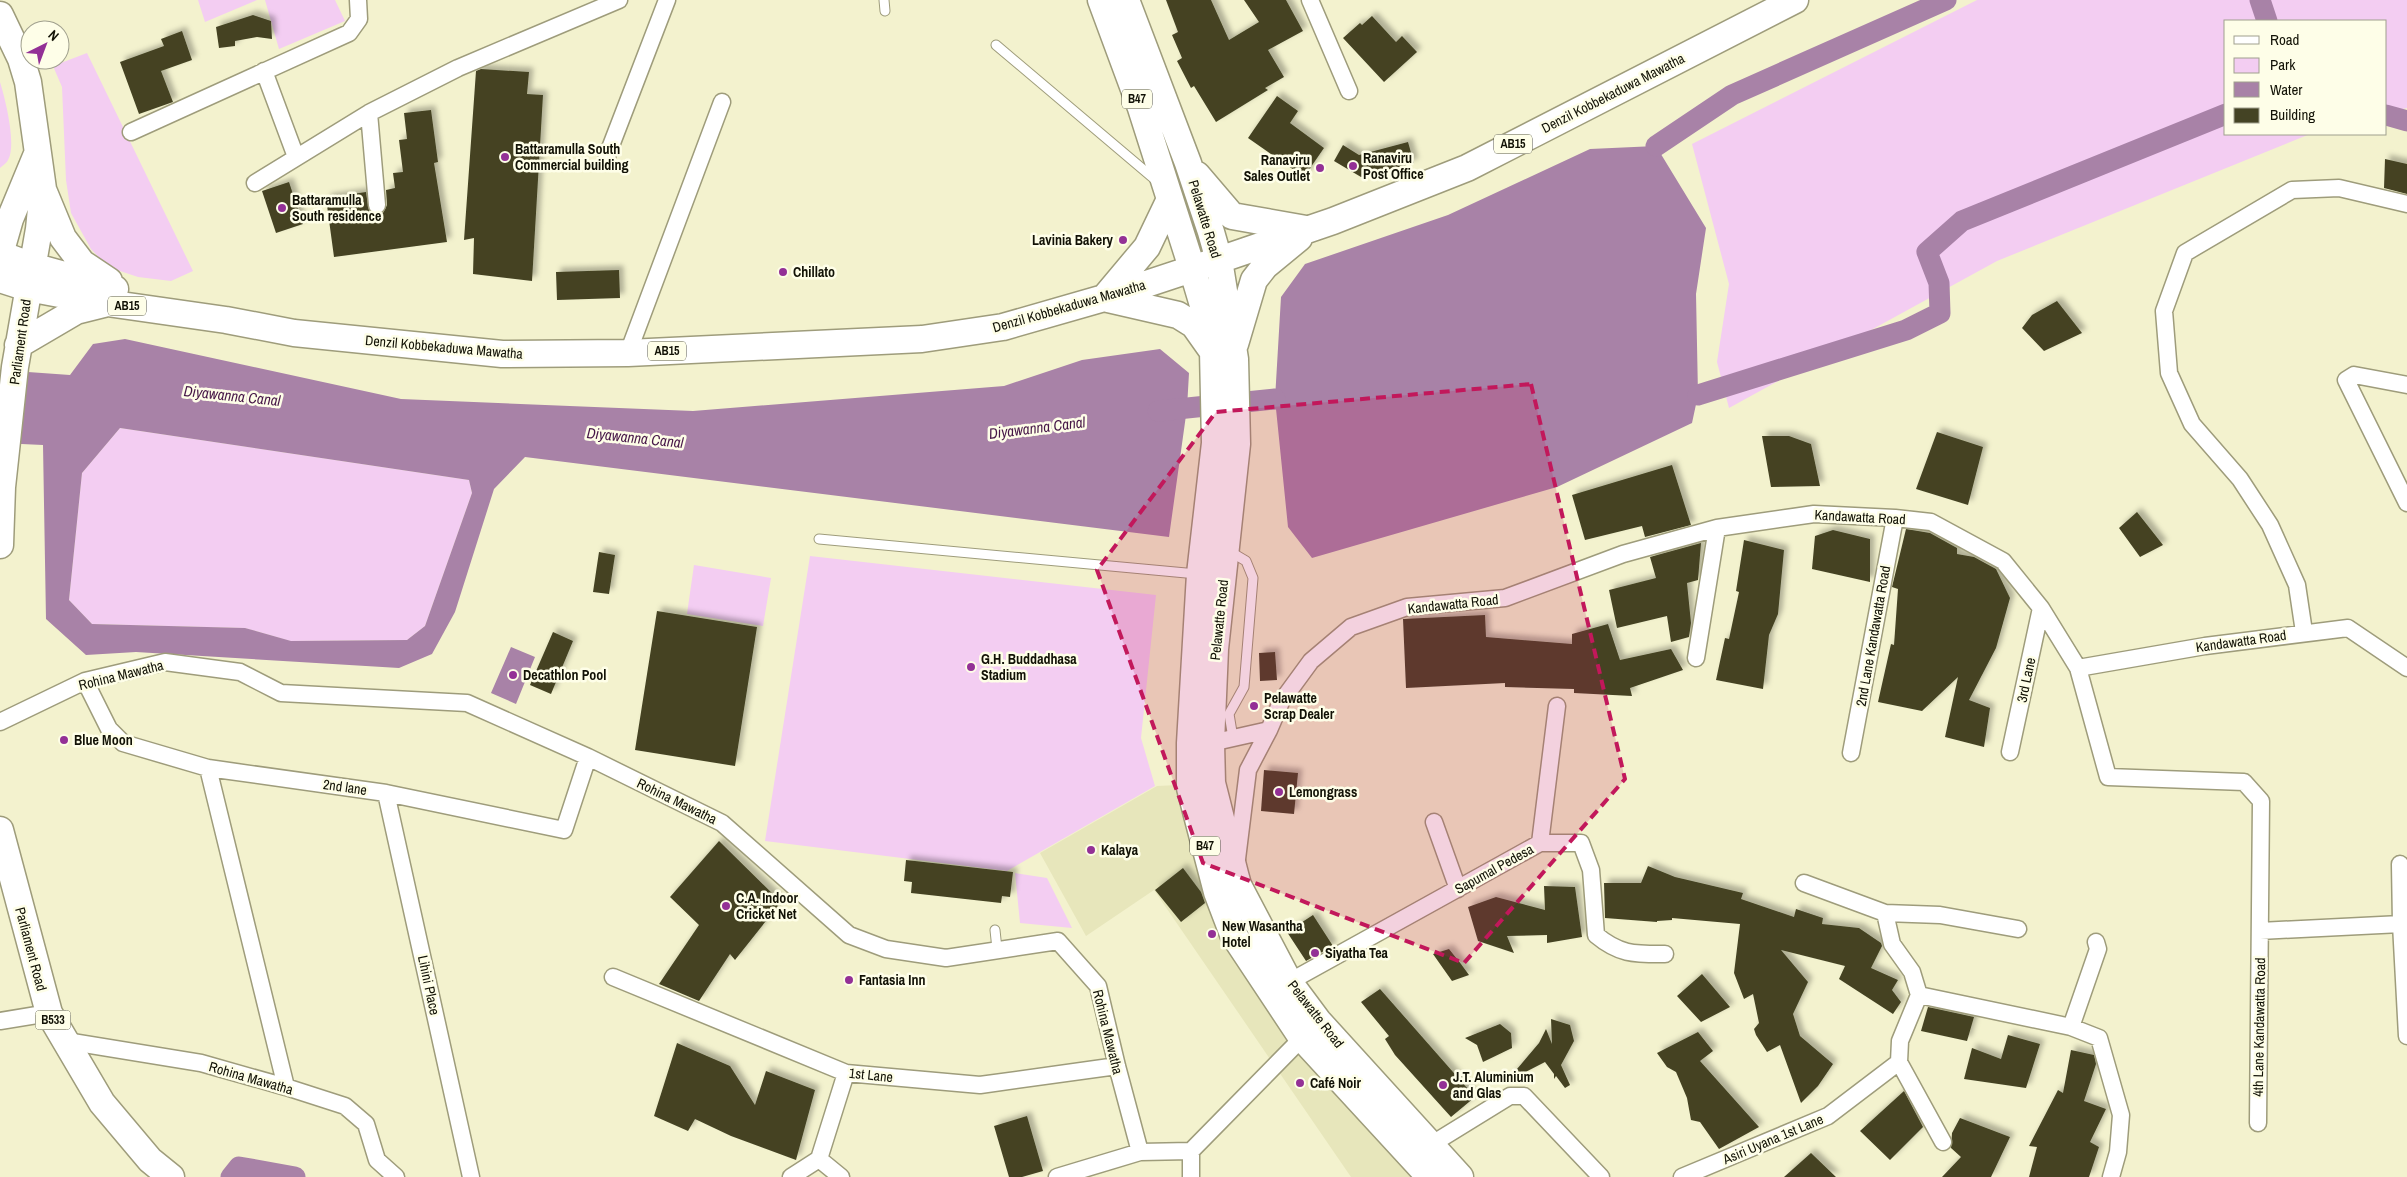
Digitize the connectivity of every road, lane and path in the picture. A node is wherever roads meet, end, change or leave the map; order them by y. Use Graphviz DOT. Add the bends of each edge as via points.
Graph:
graph roads {
  1 [pos="358,0"];
  2 [pos="619,0"];
  3 [pos="667,0"];
  4 [pos="884,0"];
  5 [pos="1101,0"];
  6 [pos="1126,0"];
  7 [pos="1310,0"];
  8 [pos="1795,0"];
  9 [pos="886,11"];
  10 [pos="0,15"];
  11 [pos="996,46"];
  12 [pos="264,71"];
  13 [pos="1348,91"];
  14 [pos="722,102"];
  15 [pos="369,113"];
  16 [pos="131,132"];
  17 [pos="38,153"];
  18 [pos="608,156"];
  19 [pos="296,157"];
  20 [pos="1188,163"];
  21 [pos="256,183"];
  22 [pos="43,189"];
  23 [pos="1168,195"];
  24 [pos="2407,204"];
  25 [pos="377,205"];
  26 [pos="1309,229"];
  27 [pos="0,254"];
  28 [pos="1219,260"];
  29 [pos="1192,268"];
  30 [pos="30,277"];
  31 [pos="0,279"];
  32 [pos="117,298"];
  33 [pos="1104,298"];
  34 [pos="628,353"];
  35 [pos="1224,355"];
  36 [pos="17,356"];
  37 [pos="2407,385"];
  38 [pos="1226,443"];
  39 [pos="2407,503"];
  40 [pos="1895,518"];
  41 [pos="1717,528"];
  42 [pos="819,539"];
  43 [pos="0,545"];
  44 [pos="1200,574"];
  45 [pos="2041,608"];
  46 [pos="2304,632"];
  47 [pos="1696,658"];
  48 [pos="2406,664"];
  49 [pos="2078,668"];
  50 [pos="85,681"];
  51 [pos="1557,706"];
  52 [pos="0,722"];
  53 [pos="1211,729"];
  54 [pos="1270,730"];
  55 [pos="2010,752"];
  56 [pos="1851,753"];
  57 [pos="588,757"];
  58 [pos="208,768"];
  59 [pos="386,793"];
  60 [pos="1434,822"];
  61 [pos="0,830"];
  62 [pos="1540,843"];
  63 [pos="2400,864"];
  64 [pos="1234,874"];
  65 [pos="1804,883"];
  66 [pos="1458,889"];
  67 [pos="1885,914"];
  68 [pos="2404,924"];
  69 [pos="2018,929"];
  70 [pos="995,930"];
  71 [pos="2260,931"];
  72 [pos="2096,942"];
  73 [pos="997,949"];
  74 [pos="1665,954"];
  75 [pos="613,977"];
  76 [pos="1289,982"];
  77 [pos="1919,995"];
  78 [pos="49,1013"];
  79 [pos="0,1021"];
  80 [pos="2071,1027"];
  81 [pos="1310,1029"];
  82 [pos="2407,1036"];
  83 [pos="66,1041"];
  84 [pos="1899,1062"];
  85 [pos="1116,1066"];
  86 [pos="846,1073"];
  87 [pos="286,1087"];
  88 [pos="2258,1123"];
  89 [pos="1943,1142"];
  90 [pos="1191,1151"];
  91 [pos="1140,1152"];
  92 [pos="819,1159"];
  93 [pos="1425,1159"];
  94 [pos="171,1177"];
  95 [pos="396,1177"];
  96 [pos="471,1177"];
  97 [pos="791,1177"];
  98 [pos="841,1177"];
  99 [pos="1057,1177"];
  100 [pos="1191,1177"];
  101 [pos="1460,1177"];
  102 [pos="1601,1177"];
  103 [pos="1682,1177"];
  104 [pos="2111,1177"];
  1 -- 12 [label="street" via="359,19 349,33"];
  2 -- 15 [label="street" via="458,68"];
  3 -- 18 [label="street"];
  4 -- 9 [label="lane"];
  5 -- 23 [label="main road, Pelawatte Road / B47" via="1141,108"];
  6 -- 20 [label="main road, Pelawatte Road / B47"];
  7 -- 13 [label="street"];
  8 -- 26 [label="main road, Denzil Kobbekaduwa Mawatha / AB15" via="1468,168"];
  10 -- 17 [label="main road, Parliament Road" via="28,82"];
  11 -- 23 [label="lane"];
  12 -- 16 [label="street"];
  12 -- 19 [label="street"];
  14 -- 34 [label="street"];
  15 -- 19 [label="street"];
  15 -- 25 [label="street"];
  17 -- 22 [label="main road, Parliament Road"];
  17 -- 27 [label="main road, AB15" via="10,219"];
  19 -- 21 [label="street"];
  20 -- 26 [label="main road" via="1232,216"];
  20 -- 28 [label="main road, Pelawatte Road / B47"];
  22 -- 30 [label="main road, Parliament Road"];
  22 -- 32 [label="main road" via="63,238 82,263"];
  23 -- 29 [label="main road, Pelawatte Road / B47"];
  23 -- 33 [label="main road" via="1147,248"];
  24 -- 46 [label="street" via="2339,188 2292,190 2185,253 2164,311 2169,373 2192,424 2240,479 2270,525 2297,585"];
  26 -- 28 [label="main road, Denzil Kobbekaduwa Mawatha / AB15"];
  26 -- 35 [label="main road" via="1265,266 1254,280"];
  27 -- 30 [label="main road, AB15"];
  28 -- 29 [label="main road, Denzil Kobbekaduwa Mawatha / AB15"];
  28 -- 35 [label="main road, Pelawatte Road / B47"];
  29 -- 33 [label="main road, Denzil Kobbekaduwa Mawatha / AB15"];
  29 -- 35 [label="main road, Pelawatte Road / B47" via="1205,312"];
  30 -- 31 [label="main road, Parliament Road / AB15"];
  30 -- 32 [label="main road, Denzil Kobbekaduwa Mawatha / AB15"];
  30 -- 36 [label="main road, Parliament Road"];
  32 -- 34 [label="main road, Denzil Kobbekaduwa Mawatha / AB15" via="294,334 502,354"];
  32 -- 36 [label="main road" via="76,311"];
  33 -- 34 [label="main road, Denzil Kobbekaduwa Mawatha / AB15" via="1003,327 922,340"];
  33 -- 35 [label="main road" via="1178,315 1194,325"];
  35 -- 38 [label="main road, Pelawatte Road / B47"];
  36 -- 43 [label="main road, Parliament Road" via="2,487"];
  37 -- 39 [label="street" via="2354,375 2346,380"];
  38 -- 44 [label="main road, Pelawatte Road / B47"];
  38 -- 53 [label="main road, Pelawatte Road / B47" via="1226,550 1215,649"];
  40 -- 41 [label="street, Kandawatta Road" via="1814,514"];
  40 -- 45 [label="street, Kandawatta Road" via="1931,522 2002,560"];
  40 -- 56 [label="street, 2nd Lane Kandawatta Road"];
  41 -- 47 [label="street"];
  41 -- 54 [label="street, Kandawatta Road" via="1623,554 1505,598 1407,607 1351,627 1311,661 1281,702"];
  42 -- 44 [label="lane"];
  44 -- 53 [label="main road, Pelawatte Road / B47"];
  45 -- 49 [label="street, Kandawatta Road"];
  45 -- 55 [label="street, 3rd Lane"];
  46 -- 48 [label="street, Kandawatta Road" via="2348,628"];
  46 -- 49 [label="street, Kandawatta Road"];
  49 -- 71 [label="street, 4th Lane Kandawatta Road" via="2108,777 2244,782 2261,800"];
  50 -- 52 [label="street, Rohina Mawatha"];
  50 -- 57 [label="street, Rohina Mawatha" via="164,662 240,672 281,692 467,703"];
  50 -- 58 [label="street, 2nd lane" via="108,729 123,743"];
  51 -- 62 [label="street"];
  53 -- 54 [label="street"];
  53 -- 64 [label="main road, Pelawatte Road / B47" via="1212,783"];
  53 -- 81 [label="main road, Pelawatte Road / B47" via="1190,788 1216,892 1233,934"];
  54 -- 64 [label="street, Kandawatta Road" via="1248,770"];
  57 -- 59 [label="street, 2nd lane" via="564,830"];
  57 -- 73 [label="street, Rohina Mawatha" via="722,823 849,935 886,949 946,958"];
  58 -- 59 [label="street, 2nd lane"];
  58 -- 87 [label="street"];
  59 -- 96 [label="street, Lihini Place"];
  60 -- 66 [label="street"];
  61 -- 78 [label="main road, Parliament Road / B533"];
  62 -- 66 [label="street, Sapumal Pedesa"];
  62 -- 74 [label="street, Sapumal Pedesa" via="1581,843 1591,870 1596,935 1610,947 1633,954"];
  63 -- 68 [label="street"];
  64 -- 76 [label="main road, Pelawatte Road / B47"];
  65 -- 67 [label="street"];
  66 -- 76 [label="street, Sapumal Pedesa"];
  67 -- 69 [label="street" via="1940,915"];
  67 -- 77 [label="street" via="1892,944 1912,972"];
  68 -- 71 [label="street"];
  68 -- 82 [label="street"];
  70 -- 73 [label="lane"];
  71 -- 88 [label="street, 4th Lane Kandawatta Road"];
  72 -- 80 [label="street" via="2098,950"];
  73 -- 85 [label="street, Rohina Mawatha" via="1058,941 1098,986"];
  75 -- 86 [label="street, 1st Lane"];
  76 -- 81 [label="main road, Pelawatte Road / B47"];
  77 -- 80 [label="street"];
  77 -- 84 [label="street" via="1900,1041"];
  78 -- 79 [label="street"];
  78 -- 83 [label="main road, Parliament Road / B533"];
  80 -- 104 [label="street" via="2099,1038 2121,1115 2118,1152"];
  81 -- 90 [label="street"];
  81 -- 93 [label="main road, Pelawatte Road / B47"];
  83 -- 87 [label="street, Rohina Mawatha" via="201,1063"];
  83 -- 94 [label="main road, Parliament Road / B533" via="102,1103 150,1160"];
  84 -- 89 [label="street"];
  84 -- 103 [label="street, Asiri Uyana 1st Lane" via="1828,1116"];
  85 -- 86 [label="street, 1st Lane" via="980,1085"];
  85 -- 91 [label="street, Rohina Mawatha"];
  86 -- 92 [label="street"];
  87 -- 95 [label="street, Rohina Mawatha" via="345,1106 366,1124 377,1160"];
  90 -- 91 [label="street"];
  90 -- 100 [label="street"];
  91 -- 99 [label="street"];
  92 -- 97 [label="street"];
  92 -- 98 [label="street"];
  93 -- 101 [label="main road, Pelawatte Road / B47"];
  93 -- 102 [label="street" via="1510,1096 1524,1096"];
}
